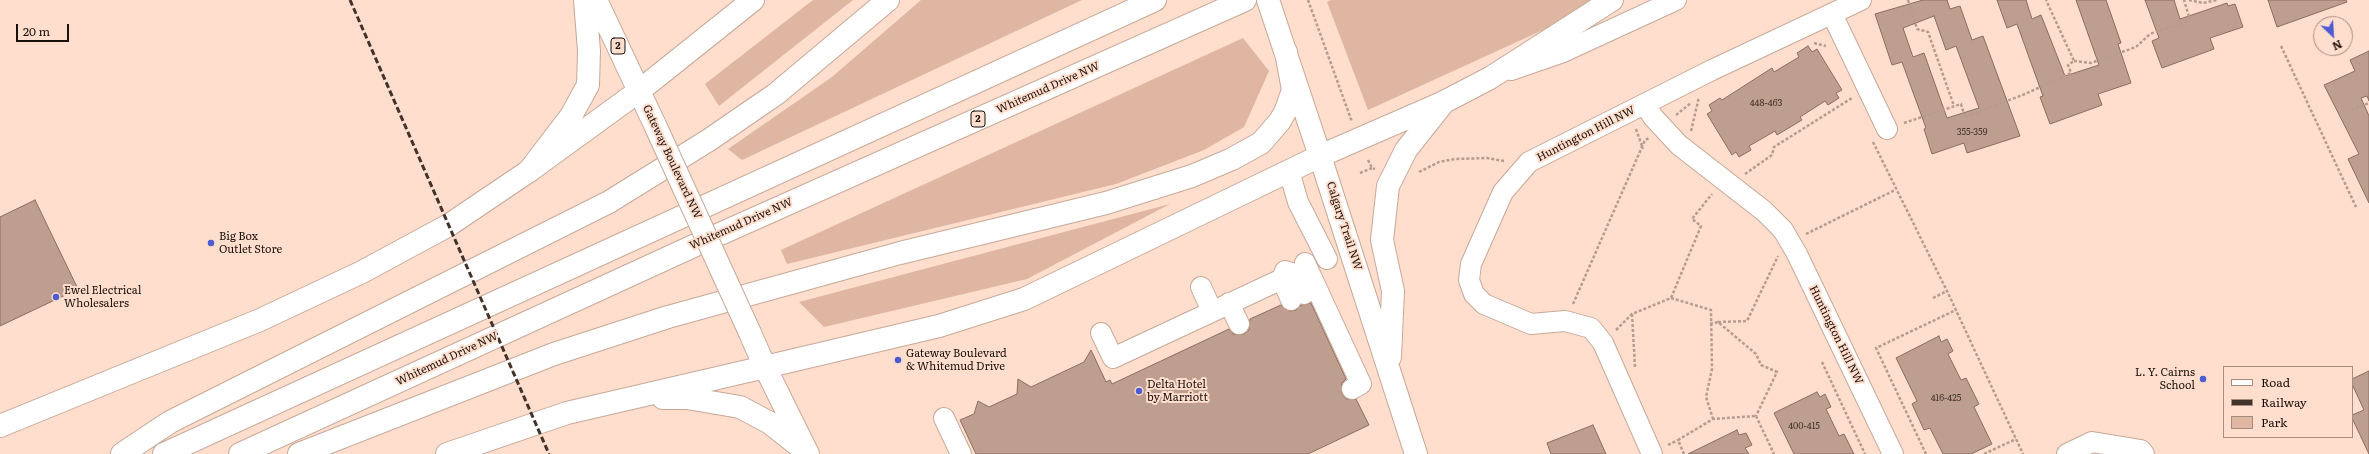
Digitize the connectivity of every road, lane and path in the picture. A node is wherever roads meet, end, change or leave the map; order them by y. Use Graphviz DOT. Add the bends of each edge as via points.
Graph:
graph roads {
  1 [pos="585,0"];
  2 [pos="596,0"];
  3 [pos="753,0"];
  4 [pos="888,0"];
  5 [pos="1156,0"];
  6 [pos="1245,0"];
  7 [pos="1268,0"];
  8 [pos="1308,0"];
  9 [pos="1612,0"];
  10 [pos="1676,0"];
  11 [pos="1861,0"];
  12 [pos="1908,0"];
  13 [pos="2046,0"];
  14 [pos="2184,0"];
  15 [pos="2189,0"];
  16 [pos="2217,0"];
  17 [pos="1832,14"];
  18 [pos="1794,31"];
  19 [pos="1828,46"];
  20 [pos="2281,46"];
  21 [pos="1286,52"];
  22 [pos="2074,61"];
  23 [pos="1490,78"];
  24 [pos="639,91"];
  25 [pos="1849,91"];
  26 [pos="1699,97"];
  27 [pos="1852,98"];
  28 [pos="1444,102"];
  29 [pos="2369,103"];
  30 [pos="1645,104"];
  31 [pos="1856,105"];
  32 [pos="1954,106"];
  33 [pos="2351,110"];
  34 [pos="1355,128"];
  35 [pos="1880,134"];
  36 [pos="1689,137"];
  37 [pos="1643,149"];
  38 [pos="1320,156"];
  39 [pos="1526,165"];
  40 [pos="1372,168"];
  41 [pos="529,171"];
  42 [pos="1289,171"];
  43 [pos="1360,173"];
  44 [pos="1415,175"];
  45 [pos="1730,185"];
  46 [pos="1895,190"];
  47 [pos="2356,207"];
  48 [pos="1791,243"];
  49 [pos="1327,259"];
  50 [pos="1306,263"];
  51 [pos="1201,287"];
  52 [pos="1947,291"];
  53 [pos="1297,297"];
  54 [pos="1671,298"];
  55 [pos="1933,298"];
  56 [pos="1221,307"];
  57 [pos="1956,310"];
  58 [pos="1632,314"];
  59 [pos="1565,321"];
  60 [pos="1718,322"];
  61 [pos="1239,324"];
  62 [pos="1710,324"];
  63 [pos="1102,333"];
  64 [pos="1603,343"];
  65 [pos="1822,362"];
  66 [pos="766,366"];
  67 [pos="1389,370"];
  68 [pos="1636,374"];
  69 [pos="1352,390"];
  70 [pos="567,413"];
  71 [pos="1756,416"];
  72 [pos="944,418"];
  73 [pos="1713,419"];
  74 [pos="0,426"];
  75 [pos="2016,439"];
  76 [pos="2142,452"];
  77 [pos="807,453"];
  78 [pos="122,454"];
  79 [pos="164,454"];
  80 [pos="240,454"];
  81 [pos="299,454"];
  82 [pos="447,454"];
  83 [pos="961,454"];
  84 [pos="1416,454"];
  85 [pos="1652,454"];
  86 [pos="1684,454"];
  87 [pos="1774,454"];
  88 [pos="1865,454"];
  89 [pos="1893,454"];
  90 [pos="1926,454"];
  91 [pos="1984,454"];
  92 [pos="2023,454"];
  93 [pos="2067,454"];
  1 -- 41 [label="main road" via="589,51 588,85 571,116"];
  2 -- 24 [label="main road, Gateway Boulevard NW / 2"];
  3 -- 24 [label="main road"];
  4 -- 78 [label="main road" via="776,94 709,140 609,202 170,422"];
  5 -- 79 [label="main road"];
  6 -- 80 [label="main road, Whitemud Drive NW / 2" via="711,238"];
  7 -- 21 [label="main road, Calgary Trail NW"];
  8 -- 34 [label="path"];
  9 -- 23 [label="main road"];
  10 -- 23 [label="street" via="1563,52"];
  11 -- 17 [label="street"];
  12 -- 32 [label="path" via="1917,29 1928,32"];
  13 -- 22 [label="path"];
  14 -- 22 [label="path" via="2190,20 2150,34 2136,47 2091,63"];
  15 -- 16 [label="path" via="2203,3"];
  17 -- 18 [label="street"];
  17 -- 35 [label="street"];
  18 -- 19 [label="path" via="1798,39"];
  18 -- 30 [label="street"];
  20 -- 47 [label="path"];
  21 -- 38 [label="main road, Calgary Trail NW"];
  21 -- 81 [label="main road" via="1293,90 1286,110 1261,143 1232,159 1106,204 900,253 668,317 554,354"];
  22 -- 32 [label="path" via="2068,65 2071,73 1965,117 1961,104"];
  23 -- 28 [label="main road"];
  24 -- 41 [label="main road"];
  24 -- 66 [label="main road, Gateway Boulevard NW / 2, bridge"];
  25 -- 27 [label="path"];
  26 -- 36 [label="path"];
  27 -- 31 [label="path"];
  27 -- 45 [label="path" via="1774,147 1772,154"];
  28 -- 38 [label="main road"];
  28 -- 67 [label="main road" via="1406,150 1388,186 1382,240 1393,291"];
  29 -- 33 [label="path"];
  30 -- 39 [label="street, Huntington Hill NW"];
  30 -- 45 [label="street, Huntington Hill NW" via="1653,117 1679,145"];
  32 -- 35 [label="path"];
  35 -- 46 [label="path"];
  37 -- 59 [label="path"];
  38 -- 42 [label="main road"];
  38 -- 67 [label="main road, Calgary Trail NW"];
  39 -- 44 [label="path" via="1487,158 1455,159 1426,166"];
  39 -- 59 [label="street, Huntington Hill NW" via="1503,192 1471,264 1469,280 1474,294 1484,304 1499,311 1531,324"];
  40 -- 43 [label="path"];
  41 -- 74 [label="main road" via="449,225 362,272 260,320"];
  42 -- 49 [label="street" via="1298,202"];
  42 -- 66 [label="main road" via="1024,299 939,326"];
  45 -- 48 [label="street, Huntington Hill NW" via="1764,211 1783,230"];
  45 -- 54 [label="path" via="1716,190 1692,219 1701,226"];
  46 -- 48 [label="path"];
  46 -- 52 [label="path"];
  48 -- 60 [label="path" via="1786,252 1778,256 1747,321"];
  48 -- 89 [label="street, Huntington Hill NW"];
  50 -- 69 [label="street" via="1361,384"];
  51 -- 56 [label="street"];
  52 -- 55 [label="path"];
  52 -- 57 [label="path"];
  53 -- 56 [label="street" via="1296,274 1282,270"];
  54 -- 58 [label="path"];
  54 -- 62 [label="path" via="1711,310"];
  56 -- 61 [label="street"];
  56 -- 63 [label="street" via="1113,358"];
  57 -- 75 [label="path"];
  57 -- 90 [label="path" via="1876,348"];
  58 -- 64 [label="path"];
  58 -- 68 [label="path"];
  59 -- 64 [label="street, Huntington Hill NW" via="1591,328"];
  60 -- 62 [label="path"];
  60 -- 71 [label="path" via="1756,354 1761,365 1777,372"];
  62 -- 73 [label="path" via="1712,370 1706,397"];
  64 -- 85 [label="street, Huntington Hill NW"];
  65 -- 88 [label="path"];
  66 -- 70 [label="main road"];
  66 -- 77 [label="main road, Gateway Boulevard NW"];
  67 -- 84 [label="main road, Calgary Trail NW"];
  70 -- 77 [label="main road" via="638,398 687,398 725,403 760,417"];
  70 -- 82 [label="main road"];
  71 -- 73 [label="path"];
  71 -- 87 [label="path"];
  72 -- 83 [label="street"];
  73 -- 86 [label="path" via="1678,440"];
  75 -- 91 [label="path"];
  75 -- 92 [label="path"];
  76 -- 93 [label="street" via="2092,442"];
}
